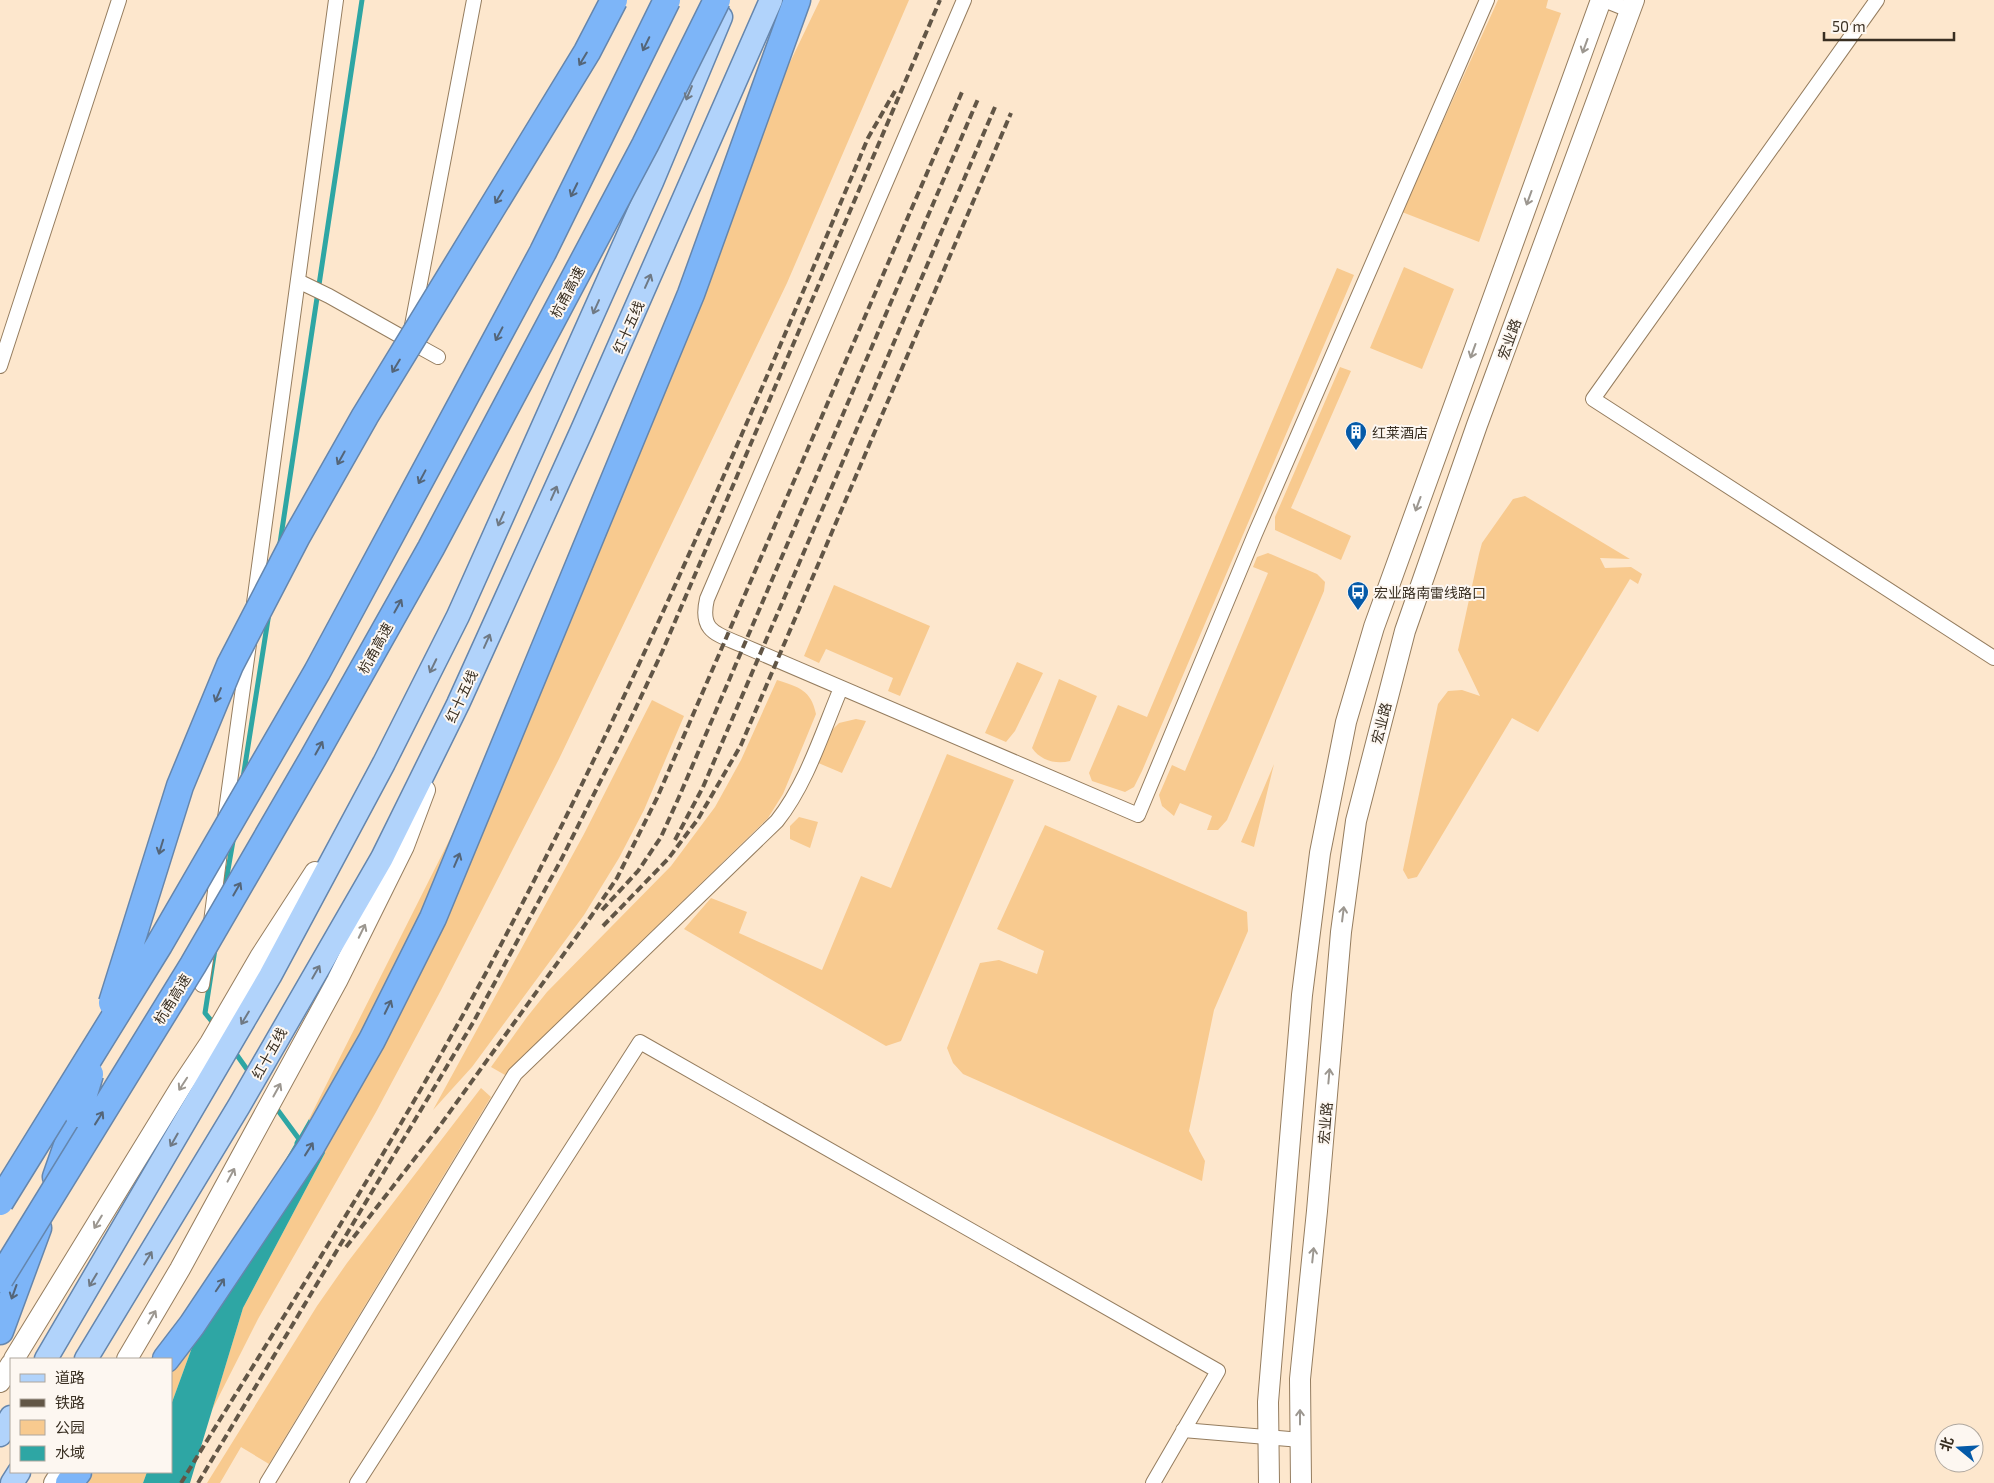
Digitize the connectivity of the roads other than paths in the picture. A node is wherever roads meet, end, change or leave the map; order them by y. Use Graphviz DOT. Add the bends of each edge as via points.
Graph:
graph roads {
  1 [pos="119,0"];
  2 [pos="336,0"];
  3 [pos="474,0"];
  4 [pos="614,0"];
  5 [pos="667,0"];
  6 [pos="717,0"];
  7 [pos="728,0"];
  8 [pos="771,0"];
  9 [pos="798,0"];
  10 [pos="964,0"];
  11 [pos="1486,0"];
  12 [pos="1603,0"];
  13 [pos="1878,0"];
  14 [pos="1631,5"];
  15 [pos="302,284"];
  16 [pos="409,341"];
  17 [pos="438,357"];
  18 [pos="0,366"];
  19 [pos="1994,658"];
  20 [pos="841,688"];
  21 [pos="455,710"];
  22 [pos="265,967"];
  23 [pos="202,985"];
  24 [pos="0,1202"];
  25 [pos="0,1278"];
  26 [pos="0,1331"];
  27 [pos="15,1358"];
  28 [pos="47,1358"];
  29 [pos="87,1358"];
  30 [pos="128,1358"];
  31 [pos="167,1358"];
  32 [pos="10,1366"];
  33 [pos="0,1382"];
  34 [pos="10,1419"];
  35 [pos="1183,1430"];
  36 [pos="0,1435"];
  37 [pos="1268,1436"];
  38 [pos="1301,1440"];
  39 [pos="77,1473"];
  40 [pos="69,1483"];
  41 [pos="267,1483"];
  42 [pos="357,1483"];
  43 [pos="1153,1483"];
  44 [pos="1270,1483"];
  45 [pos="1301,1483"];
  1 -- 18 [label="street"];
  2 -- 15 [label="street"];
  3 -- 16 [label="street"];
  4 -- 26 [label="highway, one-way, bridge" via="587,52 365,416 297,536 230,665 180,786 78,1114"];
  5 -- 24 [label="highway, one-way, bridge" via="543,252 317,672 159,945"];
  25 -- 6 [label="highway, 杭甬高速, one-way, bridge" via="193,965 314,758 431,548 646,145"];
  7 -- 22 [label="main road, one-way" via="648,191 466,598 384,763"];
  21 -- 8 [label="main road, 红十五线, one-way"];
  31 -- 9 [label="highway, one-way" via="311,1147 372,1040 433,918 691,294"];
  10 -- 20 [label="street" via="707,599 704,613 712,630"];
  11 -- 20 [label="street" via="1255,534 1138,815"];
  12 -- 14 [label="street"];
  12 -- 37 [label="street, one-way" via="1374,627 1346,722 1320,853 1302,995"];
  13 -- 19 [label="street" via="1593,399"];
  38 -- 14 [label="street, 宏业路, one-way" via="1300,1380 1341,932 1356,822 1404,631"];
  15 -- 16 [label="street"];
  15 -- 23 [label="street"];
  16 -- 17 [label="street"];
  20 -- 41 [label="street" via="800,788 777,821 515,1074"];
  29 -- 21 [label="main road, 红十五线, one-way" via="239,1106 382,858"];
  30 -- 21 [label="street, one-way" via="180,1269 337,981 404,846"];
  22 -- 27 [label="street, one-way" via="182,1084"];
  22 -- 28 [label="main road, one-way" via="216,1067"];
  32 -- 33 [label="street"];
  34 -- 36 [label="main road"];
  35 -- 37 [label="street"];
  35 -- 42 [label="street" via="1218,1371 640,1042"];
  35 -- 43 [label="street"];
  37 -- 38 [label="street"];
  37 -- 44 [label="street"];
  38 -- 45 [label="street, 宏业路"];
  39 -- 40 [label="highway"];
}
